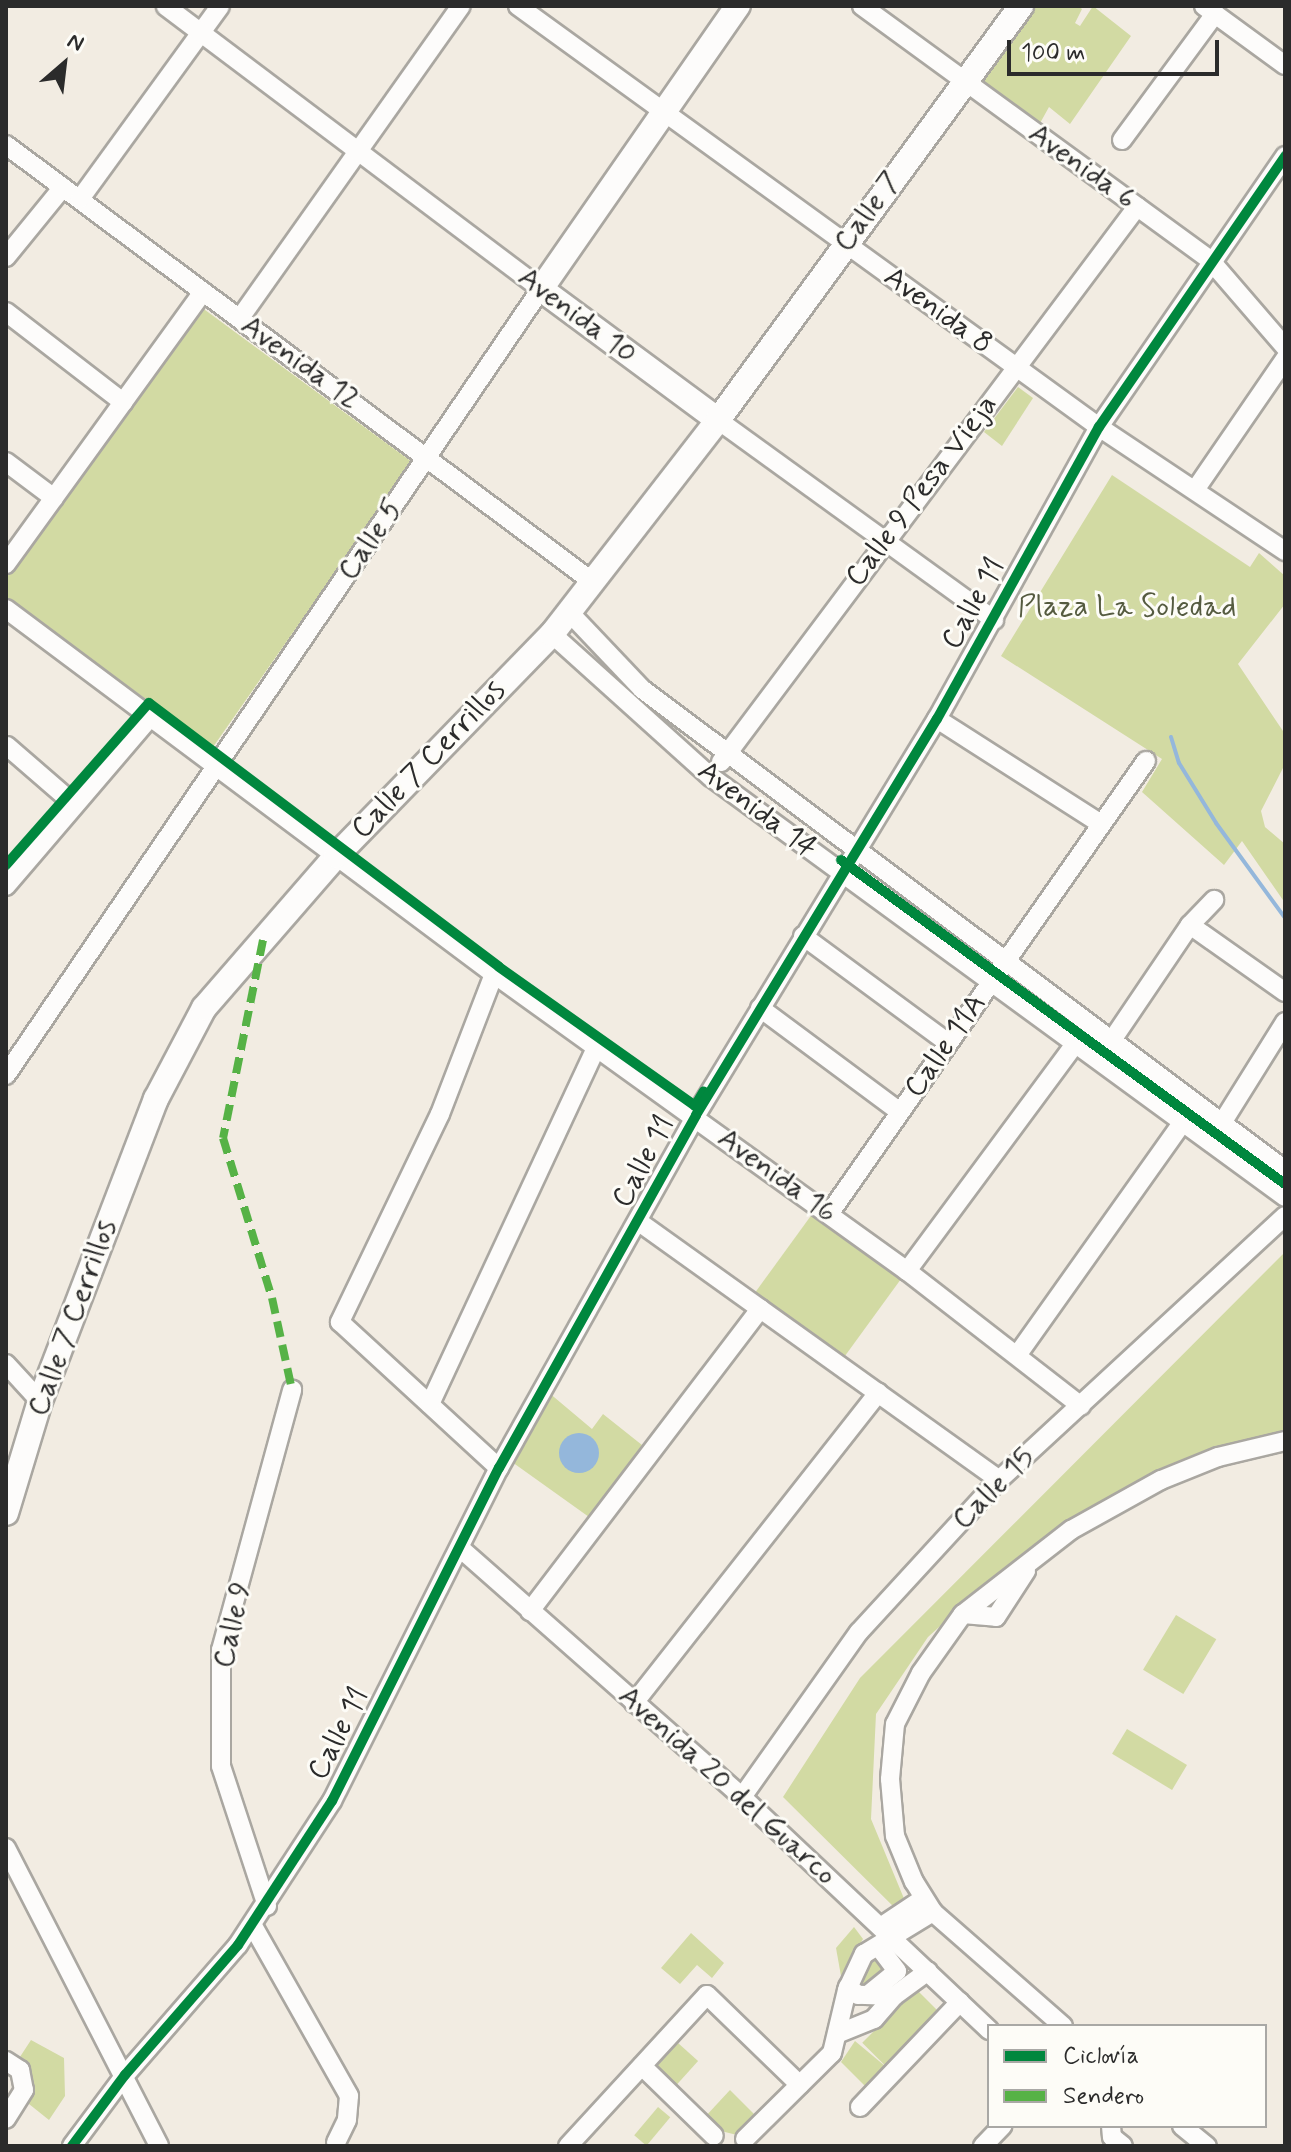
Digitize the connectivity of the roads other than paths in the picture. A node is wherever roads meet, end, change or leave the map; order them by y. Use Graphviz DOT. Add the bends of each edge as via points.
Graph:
graph roads {
  1 [pos="166,6"];
  2 [pos="220,6"];
  3 [pos="461,6"];
  4 [pos="518,6"];
  5 [pos="738,6"];
  6 [pos="862,6"];
  7 [pos="1021,6"];
  8 [pos="1209,10"];
  9 [pos="202,32"];
  10 [pos="1285,65"];
  11 [pos="965,81"];
  12 [pos="662,110"];
  13 [pos="1122,140"];
  14 [pos="6,145"];
  15 [pos="356,151"];
  16 [pos="1285,156"];
  17 [pos="63,187"];
  18 [pos="80,199"];
  19 [pos="1137,207"];
  20 [pos="845,244"];
  21 [pos="6,257"];
  22 [pos="1210,260"];
  23 [pos="541,289"];
  24 [pos="203,292"];
  25 [pos="6,312"];
  26 [pos="240,318"];
  27 [pos="1285,347"];
  28 [pos="1285,359"];
  29 [pos="1016,367"];
  30 [pos="123,402"];
  31 [pos="718,420"];
  32 [pos="1099,427"];
  33 [pos="427,457"];
  34 [pos="6,462"];
  35 [pos="1195,490"];
  36 [pos="54,498"];
  37 [pos="883,541"];
  38 [pos="1285,551"];
  39 [pos="6,564"];
  40 [pos="593,582"];
  41 [pos="6,609"];
  42 [pos="569,612"];
  43 [pos="994,620"];
  44 [pos="552,634"];
  45 [pos="151,716"];
  46 [pos="937,719"];
  47 [pos="7,746"];
  48 [pos="727,755"];
  49 [pos="1146,761"];
  50 [pos="218,767"];
  51 [pos="711,777"];
  52 [pos="74,804"];
  53 [pos="1101,824"];
  54 [pos="857,852"];
  55 [pos="336,856"];
  56 [pos="843,875"];
  57 [pos="6,886"];
  58 [pos="1214,900"];
  59 [pos="1190,925"];
  60 [pos="803,936"];
  61 [pos="1005,961"];
  62 [pos="494,974"];
  63 [pos="992,980"];
  64 [pos="1285,992"];
  65 [pos="760,1008"];
  66 [pos="1285,1022"];
  67 [pos="1112,1040"];
  68 [pos="948,1043"];
  69 [pos="1075,1044"];
  70 [pos="597,1046"];
  71 [pos="1098,1060"];
  72 [pos="6,1075"];
  73 [pos="900,1112"];
  74 [pos="696,1115"];
  75 [pos="1182,1123"];
  76 [pos="1222,1123"];
  77 [pos="1285,1170"];
  78 [pos="1285,1197"];
  79 [pos="829,1214"];
  80 [pos="1285,1216"];
  81 [pos="639,1222"];
  82 [pos="907,1271"];
  83 [pos="760,1309"];
  84 [pos="1018,1354"];
  85 [pos="6,1364"];
  86 [pos="292,1390"];
  87 [pos="878,1393"];
  88 [pos="40,1401"];
  89 [pos="430,1404"];
  90 [pos="1081,1406"];
  91 [pos="1285,1441"];
  92 [pos="499,1468"];
  93 [pos="999,1480"];
  94 [pos="7,1507"];
  95 [pos="460,1548"];
  96 [pos="530,1611"];
  97 [pos="634,1703"];
  98 [pos="742,1797"];
  99 [pos="6,1848"];
  100 [pos="928,1905"];
  101 [pos="267,1906"];
  102 [pos="253,1926"];
  103 [pos="884,1936"];
  104 [pos="928,1971"];
  105 [pos="848,1987"];
  106 [pos="869,1994"];
  107 [pos="894,1996"];
  108 [pos="960,2002"];
  109 [pos="1061,2024"];
  110 [pos="987,2028"];
  111 [pos="837,2034"];
  112 [pos="6,2061"];
  113 [pos="642,2066"];
  114 [pos="125,2075"];
  115 [pos="800,2085"];
  116 [pos="860,2107"];
  117 [pos="6,2119"];
  118 [pos="1000,2128"];
  119 [pos="1184,2128"];
  120 [pos="710,2141"];
  121 [pos="336,2143"];
  122 [pos="747,2143"];
  123 [pos="572,2145"];
  124 [pos="72,2146"];
  125 [pos="159,2146"];
  126 [pos="983,2146"];
  127 [pos="1207,2146"];
  1 -- 9 [label="street, Avenida 10"];
  2 -- 9 [label="street"];
  3 -- 15 [label="street"];
  4 -- 12 [label="street, Avenida 8"];
  5 -- 12 [label="main road, Calle 5"];
  6 -- 11 [label="street, Avenida 6"];
  7 -- 11 [label="main road, Calle 7"];
  8 -- 10 [label="street"];
  8 -- 13 [label="street"];
  9 -- 15 [label="street, Avenida 10"];
  9 -- 18 [label="street"];
  11 -- 19 [label="street, Avenida 6"];
  11 -- 20 [label="main road, Calle 7"];
  12 -- 20 [label="street, Avenida 8"];
  12 -- 23 [label="main road, Calle 5"];
  14 -- 17 [label="street, Avenida 12"];
  15 -- 23 [label="street, Avenida 10"];
  15 -- 26 [label="street"];
  16 -- 22 [label="street, Calle 11"];
  17 -- 18 [label="street, Avenida 12"];
  17 -- 21 [label="street"];
  18 -- 24 [label="street, Avenida 12"];
  19 -- 22 [label="street, Avenida 6"];
  19 -- 29 [label="street, Calle 9 Pesa Vieja"];
  20 -- 29 [label="street, Avenida 8"];
  20 -- 31 [label="main road, Calle 7"];
  22 -- 27 [label="street, Avenida 6"];
  22 -- 32 [label="street, Calle 11"];
  23 -- 31 [label="main road, Avenida 10"];
  23 -- 33 [label="street, Calle 5"];
  24 -- 26 [label="street, Avenida 12"];
  24 -- 30 [label="street"];
  25 -- 30 [label="street"];
  26 -- 33 [label="street, Avenida 12"];
  28 -- 35 [label="street"];
  29 -- 32 [label="street, Avenida 8"];
  29 -- 37 [label="street, Calle 9 Pesa Vieja"];
  30 -- 36 [label="street"];
  31 -- 37 [label="street, Avenida 10"];
  31 -- 40 [label="main road, Calle 7 Cerrillos"];
  32 -- 35 [label="street, Avenida 8"];
  32 -- 43 [label="street, Calle 11"];
  33 -- 40 [label="street, Avenida 12"];
  33 -- 50 [label="street, Calle 5"];
  34 -- 36 [label="street"];
  35 -- 38 [label="street, Avenida 8"];
  36 -- 39 [label="street"];
  37 -- 43 [label="street, Avenida 10"];
  37 -- 48 [label="street, Calle 9 Pesa Vieja"];
  40 -- 42 [label="main road, Calle 7 Cerrillos"];
  41 -- 45 [label="street, Avenida 16"];
  42 -- 44 [label="main road, Calle 7 Cerrillos"];
  42 -- 48 [label="street, Avenida 14" via="642,689"];
  43 -- 46 [label="street, Calle 11"];
  44 -- 51 [label="street, Avenida 14"];
  44 -- 55 [label="main road, Calle 7 Cerrillos"];
  45 -- 50 [label="street, Avenida 16"];
  45 -- 52 [label="street"];
  46 -- 53 [label="street"];
  46 -- 54 [label="street, Calle 11"];
  47 -- 52 [label="street"];
  48 -- 51 [label="street, Calle 9 Pesa Vieja"];
  48 -- 54 [label="street, Avenida 14"];
  49 -- 53 [label="street, Calle 11A"];
  50 -- 55 [label="street, Avenida 16"];
  50 -- 72 [label="street, Calle 5"];
  51 -- 56 [label="street, Avenida 14"];
  52 -- 57 [label="street"];
  53 -- 61 [label="street, Calle 11A"];
  54 -- 56 [label="street, Calle 11"];
  54 -- 61 [label="street, Avenida 14"];
  55 -- 62 [label="street, Avenida 16"];
  55 -- 88 [label="main road, Calle 7 Cerrillos" via="204,1008 156,1099"];
  56 -- 60 [label="street, Calle 11"];
  56 -- 63 [label="street, Avenida 14"];
  58 -- 59 [label="street"];
  59 -- 64 [label="street"];
  59 -- 67 [label="street"];
  60 -- 65 [label="street, Calle 11"];
  60 -- 68 [label="street"];
  61 -- 63 [label="street, Calle 11A"];
  61 -- 67 [label="street, Avenida 14"];
  62 -- 70 [label="street, Avenida 16"];
  62 -- 89 [label="street" via="440,1114 340,1322"];
  63 -- 68 [label="street, Calle 11A"];
  63 -- 69 [label="street, Avenida 14"];
  65 -- 73 [label="street"];
  65 -- 74 [label="street, Calle 11"];
  66 -- 76 [label="street"];
  67 -- 71 [label="street"];
  67 -- 76 [label="street, Avenida 14"];
  68 -- 73 [label="street, Calle 11A"];
  69 -- 71 [label="street, Avenida 14"];
  69 -- 82 [label="street"];
  70 -- 74 [label="street, Avenida 16"];
  70 -- 89 [label="street"];
  71 -- 75 [label="street, Avenida 14"];
  73 -- 79 [label="street, Calle 11A"];
  74 -- 79 [label="street, Avenida 16"];
  74 -- 81 [label="street, Calle 11"];
  75 -- 78 [label="street, Avenida 14"];
  75 -- 84 [label="street"];
  76 -- 77 [label="street, Avenida 14"];
  79 -- 82 [label="street, Avenida 16"];
  80 -- 90 [label="street, Calle 15"];
  81 -- 83 [label="street"];
  81 -- 92 [label="street, Calle 11"];
  82 -- 84 [label="street, Avenida 16"];
  83 -- 87 [label="street"];
  83 -- 96 [label="street"];
  84 -- 90 [label="street, Avenida 16"];
  85 -- 88 [label="street"];
  86 -- 101 [label="street, Calle 9" via="221,1650 221,1766"];
  87 -- 93 [label="street"];
  87 -- 97 [label="street"];
  88 -- 94 [label="main road, Calle 7 Cerrillos"];
  89 -- 92 [label="street"];
  90 -- 93 [label="street, Calle 15"];
  91 -- 100 [label="street" via="1218,1457 1108,1506 1034,1558 996,1617 963,1614 921,1673 895,1724 890,1779 895,1836"];
  92 -- 95 [label="street, Calle 11"];
  93 -- 98 [label="street, Calle 15" via="859,1632"];
  95 -- 96 [label="street, Avenida 20 del Guarco"];
  95 -- 101 [label="street, Calle 11" via="332,1801"];
  96 -- 97 [label="street, Avenida 20 del Guarco"];
  97 -- 98 [label="street, Avenida 20 del Guarco"];
  98 -- 103 [label="street, Avenida 20 del Guarco"];
  99 -- 114 [label="street"];
  100 -- 103 [label="street"];
  100 -- 109 [label="street"];
  101 -- 102 [label="street, Calle 11"];
  102 -- 114 [label="street, Calle 11"];
  102 -- 121 [label="street" via="349,2096 347,2120"];
  103 -- 104 [label="street, Avenida 20 del Guarco"];
  103 -- 105 [label="street" via="864,1954"];
  103 -- 106 [label="street" via="897,1971"];
  104 -- 107 [label="street"];
  104 -- 108 [label="street, Avenida 20 del Guarco"];
  105 -- 106 [label="street"];
  105 -- 111 [label="street"];
  106 -- 107 [label="street"];
  107 -- 111 [label="street" via="874,2019"];
  108 -- 110 [label="street, Avenida 20 del Guarco"];
  108 -- 116 [label="street"];
  111 -- 115 [label="street" via="832,2053"];
  112 -- 117 [label="street" via="24,2080 24,2090"];
  113 -- 115 [label="street" via="707,1995"];
  113 -- 120 [label="street"];
  113 -- 123 [label="street"];
  114 -- 124 [label="street, Calle 11"];
  114 -- 125 [label="street"];
  115 -- 122 [label="street"];
  118 -- 126 [label="street"];
  119 -- 127 [label="street"];
  120 -- 122 [label="street" via="728,2132"];
}
